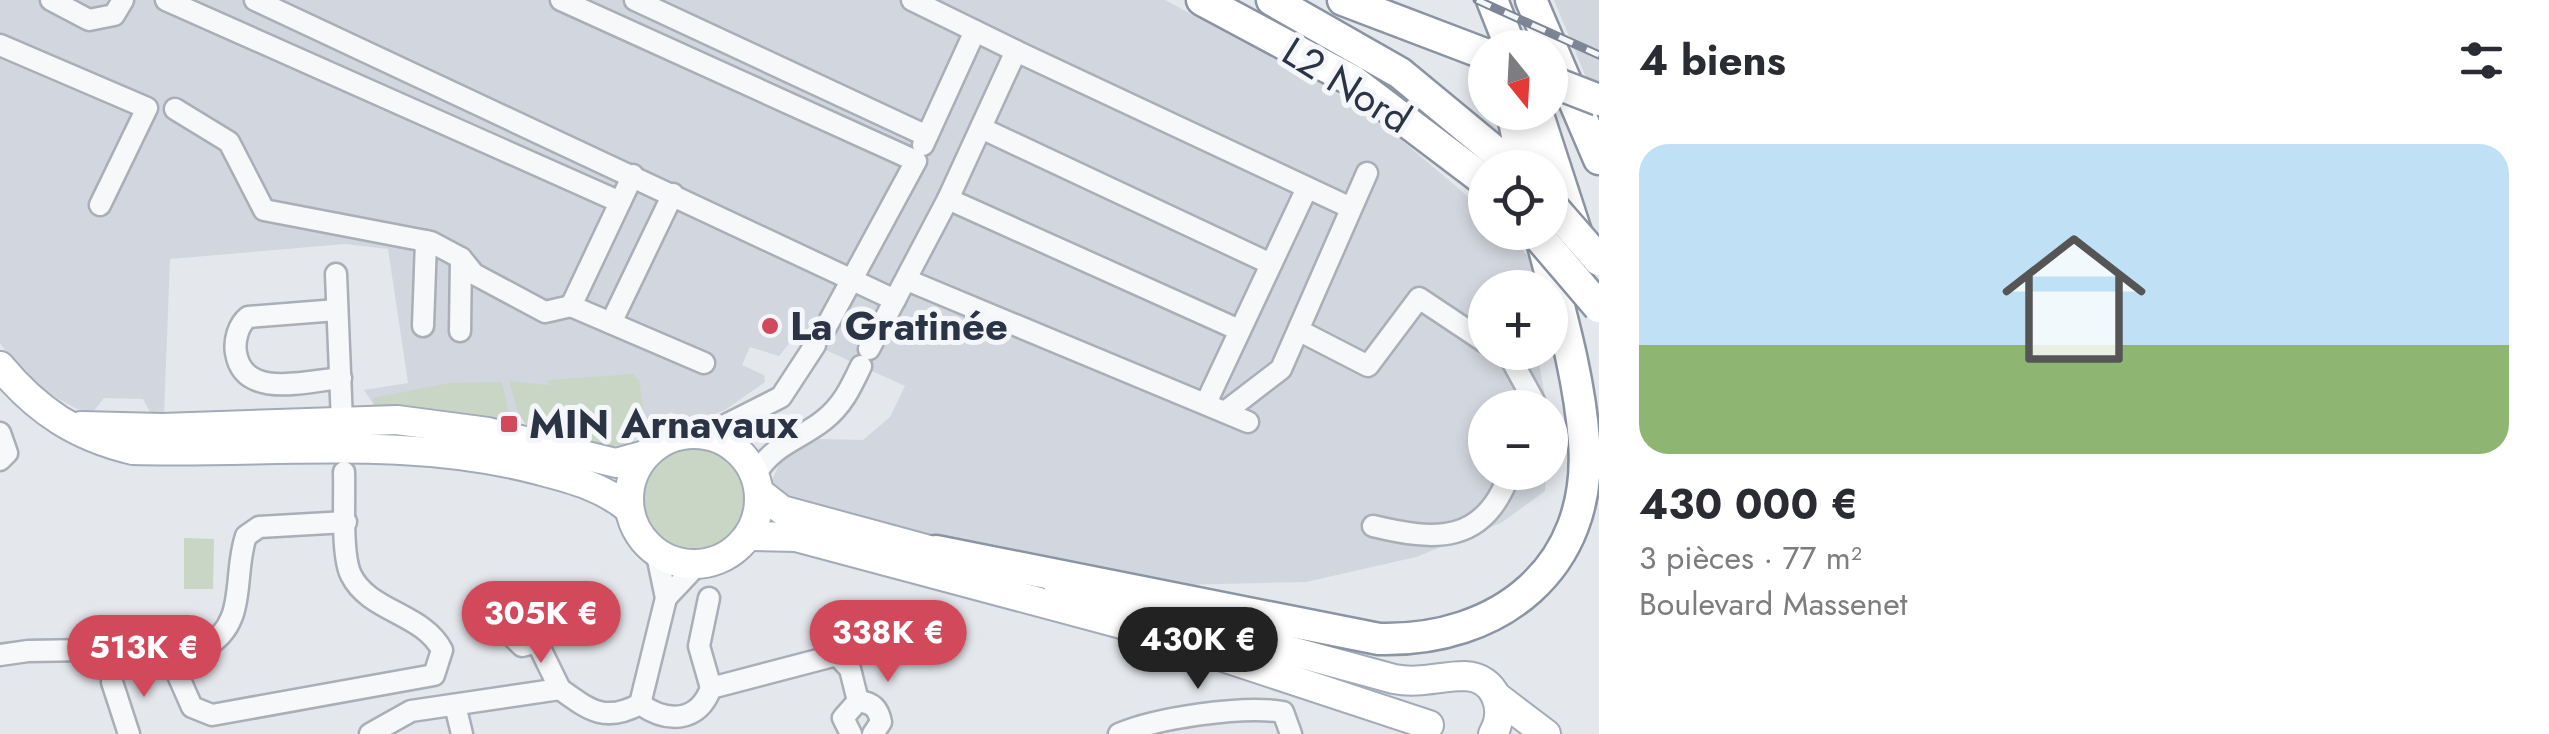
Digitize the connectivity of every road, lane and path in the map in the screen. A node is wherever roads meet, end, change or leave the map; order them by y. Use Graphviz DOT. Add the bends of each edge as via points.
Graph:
graph roads {
  1 [pos="51,0"];
  2 [pos="123,0"];
  3 [pos="166,0"];
  4 [pos="255,0"];
  5 [pos="562,0"];
  6 [pos="636,0"];
  7 [pos="912,0"];
  8 [pos="1202,0"];
  9 [pos="1272,0"];
  10 [pos="1344,0"];
  11 [pos="1531,0"];
  12 [pos="1540,0"];
  13 [pos="1493,3"];
  14 [pos="1490,30"];
  15 [pos="1504,30"];
  16 [pos="975,31"];
  17 [pos="1468,44"];
  18 [pos="0,45"];
  19 [pos="1016,51"];
  20 [pos="1568,87"];
  21 [pos="1599,100"];
  22 [pos="174,109"];
  23 [pos="1599,122"];
  24 [pos="981,128"];
  25 [pos="1544,130"];
  26 [pos="928,136"];
  27 [pos="1496,150"];
  28 [pos="1599,159"];
  29 [pos="916,160"];
  30 [pos="1468,167"];
  31 [pos="1367,173"];
  32 [pos="633,175"];
  33 [pos="1307,188"];
  34 [pos="673,194"];
  35 [pos="948,199"];
  36 [pos="620,202"];
  37 [pos="100,205"];
  38 [pos="1351,208"];
  39 [pos="1568,225"];
  40 [pos="426,241"];
  41 [pos="1543,250"];
  42 [pos="1553,250"];
  43 [pos="460,258"];
  44 [pos="1599,260"];
  45 [pos="1271,264"];
  46 [pos="336,274"];
  47 [pos="852,277"];
  48 [pos="907,280"];
  49 [pos="896,300"];
  50 [pos="571,306"];
  51 [pos="1599,307"];
  52 [pos="337,310"];
  53 [pos="1599,321"];
  54 [pos="611,323"];
  55 [pos="423,326"];
  56 [pos="1240,330"];
  57 [pos="460,331"];
  58 [pos="1300,331"];
  59 [pos="1468,331"];
  60 [pos="704,363"];
  61 [pos="0,366"];
  62 [pos="341,378"];
  63 [pos="1215,408"];
  64 [pos="342,422"];
  65 [pos="1248,422"];
  66 [pos="65,425"];
  67 [pos="0,433"];
  68 [pos="706,435"];
  69 [pos="646,455"];
  70 [pos="0,460"];
  71 [pos="344,472"];
  72 [pos="757,483"];
  73 [pos="1504,490"];
  74 [pos="628,508"];
  75 [pos="346,522"];
  76 [pos="1373,526"];
  77 [pos="749,536"];
  78 [pos="936,551"];
  79 [pos="658,554"];
  80 [pos="697,565"];
  81 [pos="666,598"];
  82 [pos="709,598"];
  83 [pos="480,603"];
  84 [pos="840,620"];
  85 [pos="175,650"];
  86 [pos="0,656"];
  87 [pos="837,656"];
  88 [pos="1447,680"];
  89 [pos="112,682"];
  90 [pos="710,688"];
  91 [pos="560,689"];
  92 [pos="1496,696"];
  93 [pos="858,702"];
  94 [pos="455,704"];
  95 [pos="640,704"];
  96 [pos="1432,730"];
  97 [pos="1540,731"];
  98 [pos="1494,733"];
  99 [pos="129,734"];
  100 [pos="370,734"];
  101 [pos="462,734"];
  102 [pos="851,734"];
  103 [pos="873,734"];
  104 [pos="1119,734"];
  105 [pos="1291,734"];
  1 -- 2 [label="street" via="89,20 114,15"];
  3 -- 36 [label="street"];
  4 -- 32 [label="street"];
  5 -- 29 [label="street"];
  6 -- 26 [label="street"];
  7 -- 16 [label="street"];
  8 -- 30 [label="highway, L2 Nord" via="1354,80"];
  9 -- 27 [label="highway, L2 Nord" via="1400,74"];
  10 -- 17 [label="highway"];
  11 -- 28 [label="highway"];
  12 -- 23 [label="highway"];
  13 -- 14 [label="highway"];
  13 -- 15 [label="highway"];
  16 -- 19 [label="street"];
  16 -- 26 [label="street"];
  18 -- 37 [label="street" via="147,108"];
  19 -- 24 [label="street"];
  19 -- 33 [label="street"];
  20 -- 21 [label="highway, bridge"];
  22 -- 40 [label="street" via="229,142 264,210"];
  24 -- 35 [label="street"];
  24 -- 45 [label="street"];
  25 -- 53 [label="highway"];
  26 -- 29 [label="street"];
  29 -- 47 [label="street"];
  31 -- 38 [label="street"];
  32 -- 34 [label="street"];
  32 -- 36 [label="street"];
  33 -- 38 [label="street"];
  33 -- 45 [label="street"];
  34 -- 47 [label="street"];
  34 -- 54 [label="street"];
  35 -- 48 [label="street"];
  35 -- 56 [label="street"];
  36 -- 50 [label="street"];
  38 -- 58 [label="street"];
  39 -- 44 [label="highway, bridge"];
  40 -- 43 [label="street"];
  40 -- 55 [label="street"];
  41 -- 78 [label="highway" via="1578,390 1585,446 1579,498 1552,564 1520,600 1484,622 1436,638 1379,639"];
  42 -- 51 [label="highway, bridge"];
  43 -- 50 [label="street" via="474,274 545,312"];
  43 -- 57 [label="street"];
  45 -- 56 [label="street"];
  46 -- 52 [label="street"];
  47 -- 49 [label="street"];
  47 -- 68 [label="street" via="781,397"];
  48 -- 49 [label="street"];
  48 -- 63 [label="street"];
  49 -- 72 [label="street" via="844,402 779,446"];
  50 -- 54 [label="street"];
  52 -- 62 [label="street"];
  52 -- 62 [label="street" via="248,317 235,347 243,372 258,383"];
  54 -- 60 [label="street"];
  56 -- 63 [label="street"];
  58 -- 59 [label="street" via="1368,366 1419,298"];
  58 -- 63 [label="street" via="1281,369"];
  61 -- 66 [label="main road" via="28,399"];
  62 -- 64 [label="street"];
  63 -- 65 [label="street"];
  64 -- 66 [label="main road"];
  64 -- 69 [label="main road" via="450,424 616,463"];
  66 -- 74 [label="main road" via="94,441 134,450 457,452 585,482"];
  67 -- 70 [label="street" via="8,452"];
  68 -- 69 [label="main road" via="674,437"];
  68 -- 72 [label="main road" via="736,449"];
  69 -- 74 [label="main road" via="629,489"];
  71 -- 75 [label="street"];
  72 -- 77 [label="main road" via="758,515"];
  72 -- 78 [label="main road" via="782,510"];
  73 -- 76 [label="street" via="1470,528 1425,539"];
  74 -- 79 [label="main road" via="644,542"];
  75 -- 85 [label="street" via="260,527 246,536 230,624 204,648"];
  75 -- 85 [label="street" via="349,571 359,588 433,632 442,650 434,675 212,715 192,706"];
  77 -- 80 [label="main road" via="726,556"];
  77 -- 96 [label="main road" via="780,534 1129,626"];
  78 -- 88 [label="main road" via="1394,679"];
  79 -- 80 [label="main road"];
  79 -- 81 [label="street"];
  80 -- 81 [label="street"];
  81 -- 95 [label="street"];
  82 -- 90 [label="street" via="699,646"];
  83 -- 91 [label="street" via="522,646 537,642"];
  84 -- 87 [label="street"];
  85 -- 86 [label="street"];
  87 -- 90 [label="street"];
  87 -- 93 [label="street" via="850,668"];
  88 -- 92 [label="main road" via="1480,680"];
  88 -- 96 [label="main road" via="1430,698"];
  89 -- 99 [label="street"];
  90 -- 95 [label="street" via="687,716 660,717"];
  91 -- 94 [label="street"];
  91 -- 95 [label="street" via="594,714"];
  92 -- 97 [label="main road"];
  92 -- 98 [label="main road"];
  93 -- 102 [label="street" via="843,718"];
  93 -- 103 [label="street" via="878,711 881,722"];
  94 -- 100 [label="street" via="397,715"];
  94 -- 101 [label="street"];
  97 -- 98 [label="main road"];
  104 -- 105 [label="street" via="1232,712 1283,712"];
}
